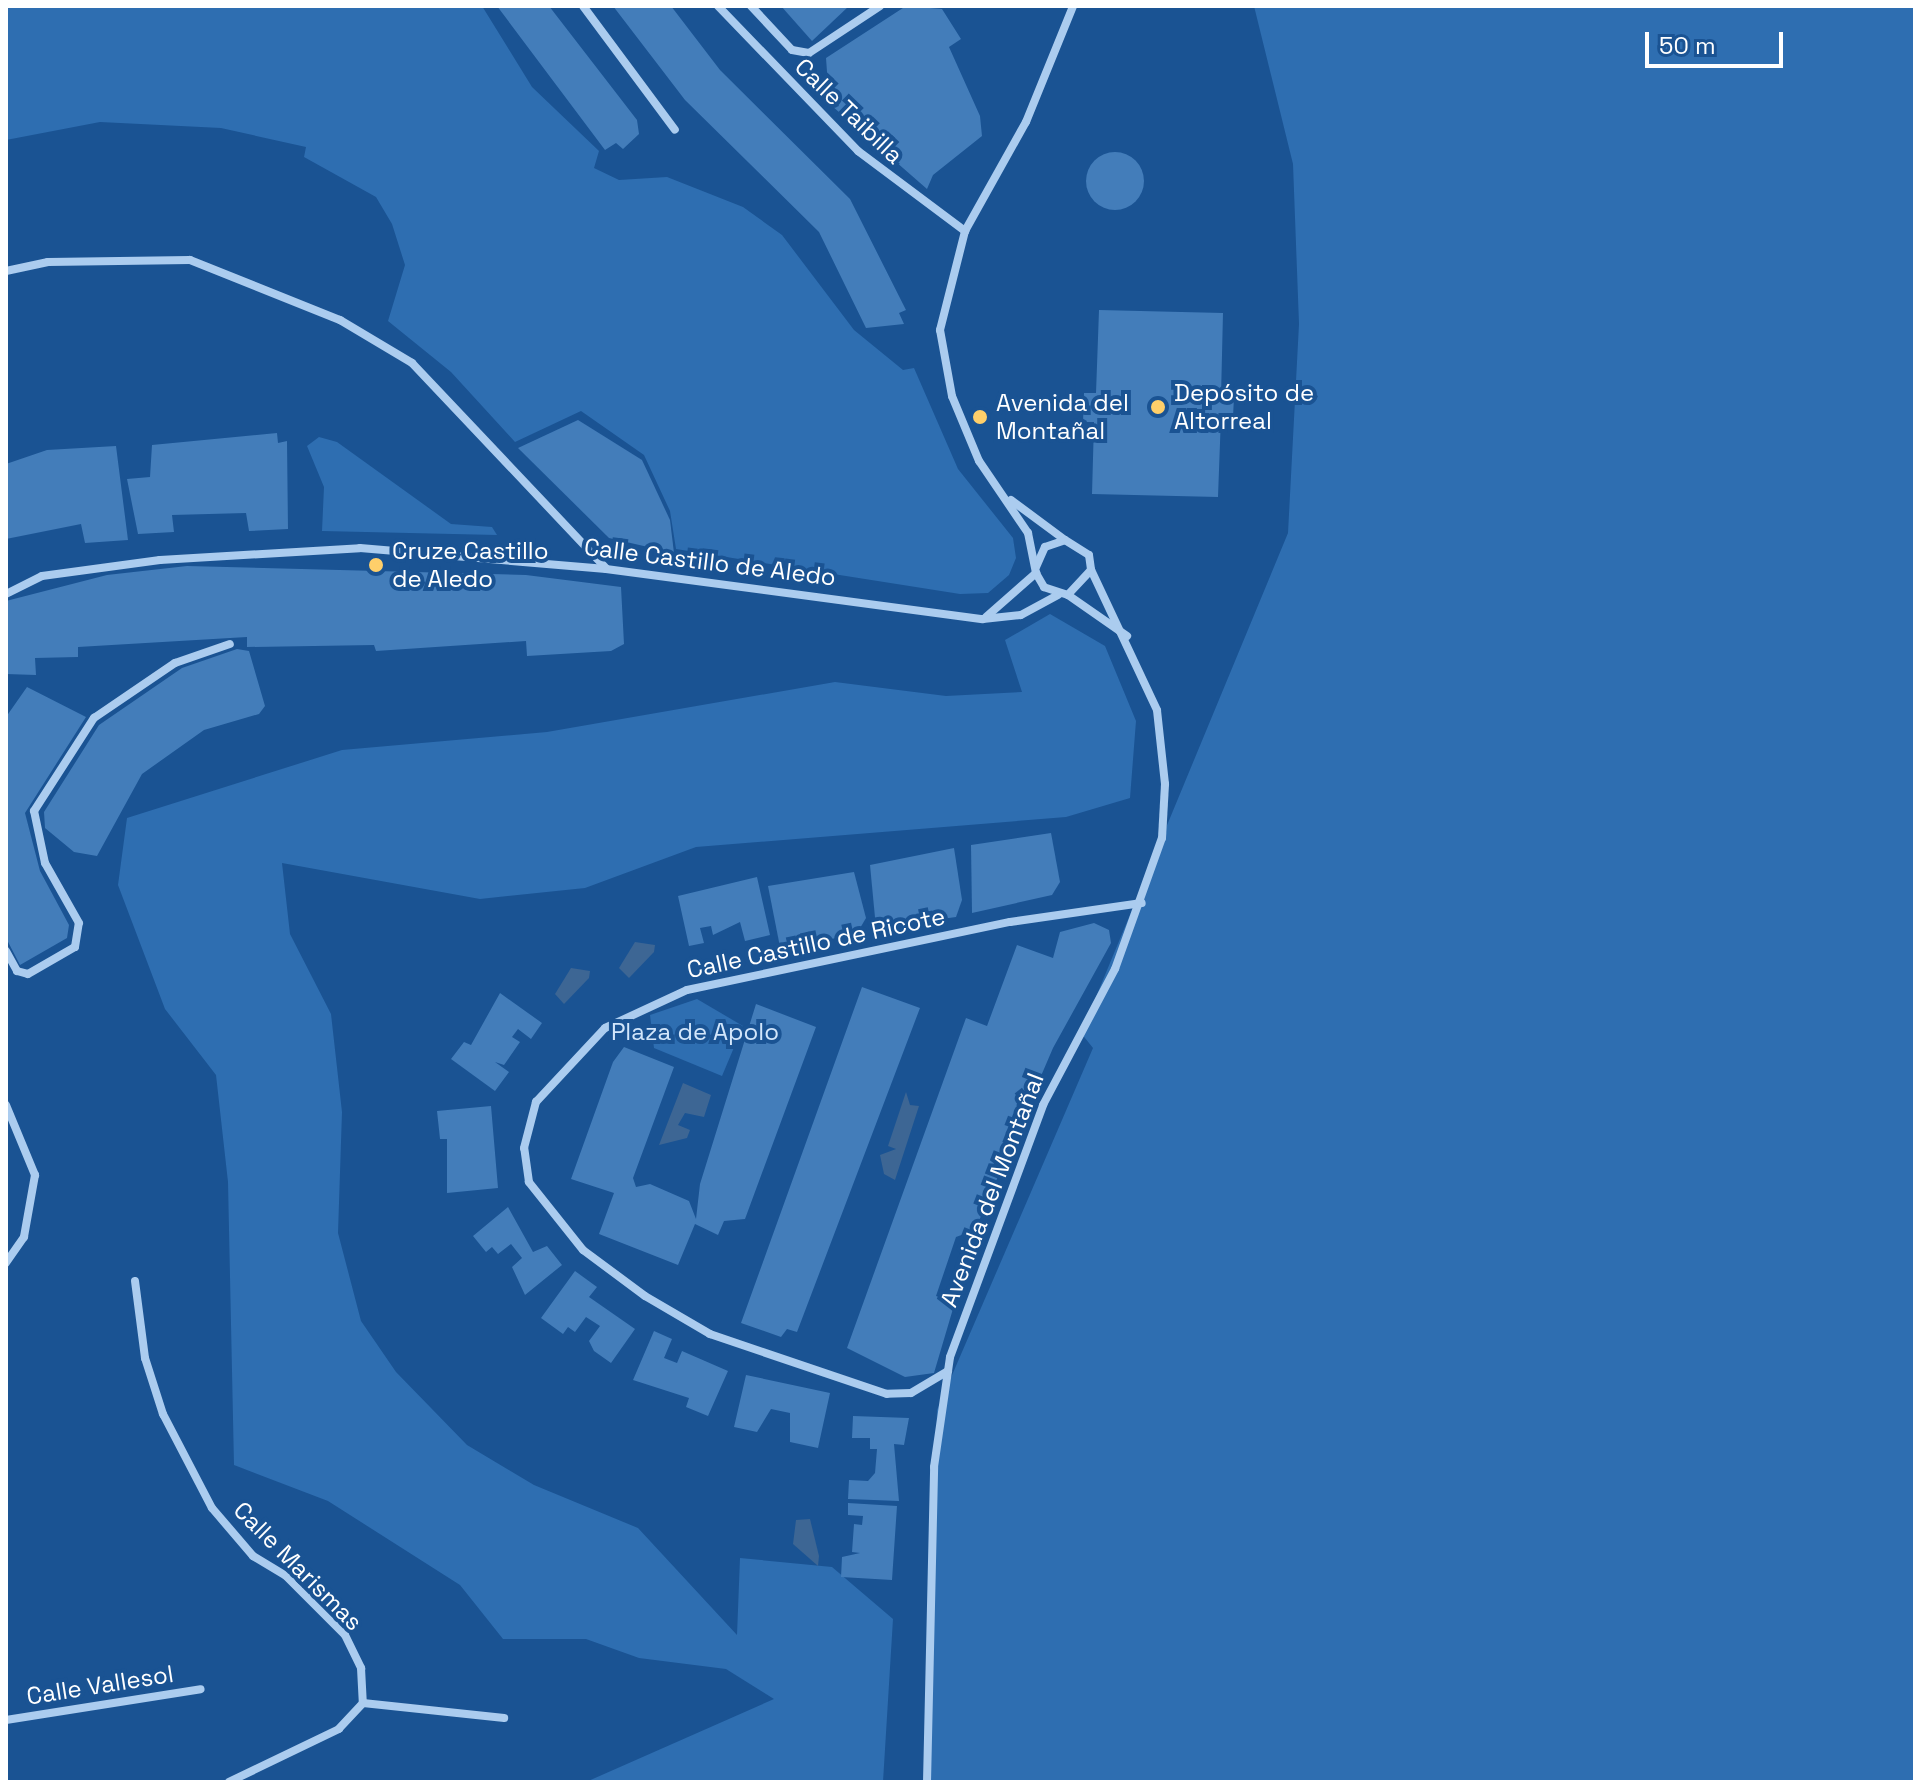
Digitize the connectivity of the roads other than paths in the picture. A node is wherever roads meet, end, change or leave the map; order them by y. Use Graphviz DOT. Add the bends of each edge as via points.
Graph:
graph roads {
  1 [pos="583,6"];
  2 [pos="718,6"];
  3 [pos="751,6"];
  4 [pos="880,6"];
  5 [pos="1073,6"];
  6 [pos="675,130"];
  7 [pos="965,231"];
  8 [pos="6,271"];
  9 [pos="1007,497"];
  10 [pos="1065,540"];
  11 [pos="606,569"];
  12 [pos="1036,570"];
  13 [pos="1091,570"];
  14 [pos="6,594"];
  15 [pos="1058,595"];
  16 [pos="1068,595"];
  17 [pos="983,619"];
  18 [pos="1129,638"];
  19 [pos="230,644"];
  20 [pos="1142,903"];
  21 [pos="6,951"];
  22 [pos="6,1105"];
  23 [pos="6,1263"];
  24 [pos="135,1281"];
  25 [pos="948,1371"];
  26 [pos="201,1689"];
  27 [pos="363,1703"];
  28 [pos="504,1718"];
  29 [pos="6,1720"];
  30 [pos="229,1782"];
  31 [pos="927,1782"];
  1 -- 6 [label="street"];
  2 -- 7 [label="street, Calle Taibilla" via="858,151"];
  3 -- 4 [label="street" via="792,50 809,53"];
  5 -- 7 [label="street" via="1026,122"];
  7 -- 9 [label="street" via="940,330 952,396 979,461"];
  8 -- 11 [label="street" via="48,262 190,260 340,320 412,363"];
  9 -- 10 [label="street"];
  9 -- 12 [label="street" via="1028,533"];
  10 -- 12 [label="street" via="1045,547"];
  10 -- 13 [label="street" via="1089,555"];
  11 -- 14 [label="street, Calle Castillo de Aledo" via="360,548 160,560 42,576"];
  11 -- 17 [label="street, Calle Castillo de Aledo"];
  12 -- 15 [label="street"];
  12 -- 17 [label="street"];
  13 -- 16 [label="street"];
  13 -- 18 [label="street, Avenida del Montañal"];
  15 -- 16 [label="street"];
  15 -- 17 [label="street, Calle Castillo de Aledo" via="1021,615"];
  16 -- 18 [label="street"];
  18 -- 20 [label="street, Avenida del Montañal" via="1157,710 1165,784 1162,838"];
  19 -- 21 [label="street" via="175,663 94,718 34,811 45,863 79,923 75,947 28,974 17,971"];
  20 -- 25 [label="street, Avenida del Montañal" via="1043,1105"];
  20 -- 25 [label="street, Calle Castillo de Ricote" via="995,925 687,990 605,1028 536,1102 524,1148 529,1182 583,1250 645,1296 710,1334 887,1394 911,1393"];
  22 -- 23 [label="street" via="35,1175 24,1237"];
  24 -- 27 [label="street, Calle Marismas" via="158,1400 212,1508 253,1556 286,1576 345,1635 361,1668"];
  25 -- 31 [label="street, Avenida del Montañal" via="934,1467"];
  26 -- 29 [label="street, Calle Vallesol"];
  27 -- 28 [label="street"];
  27 -- 30 [label="street" via="327,1737"];
}
